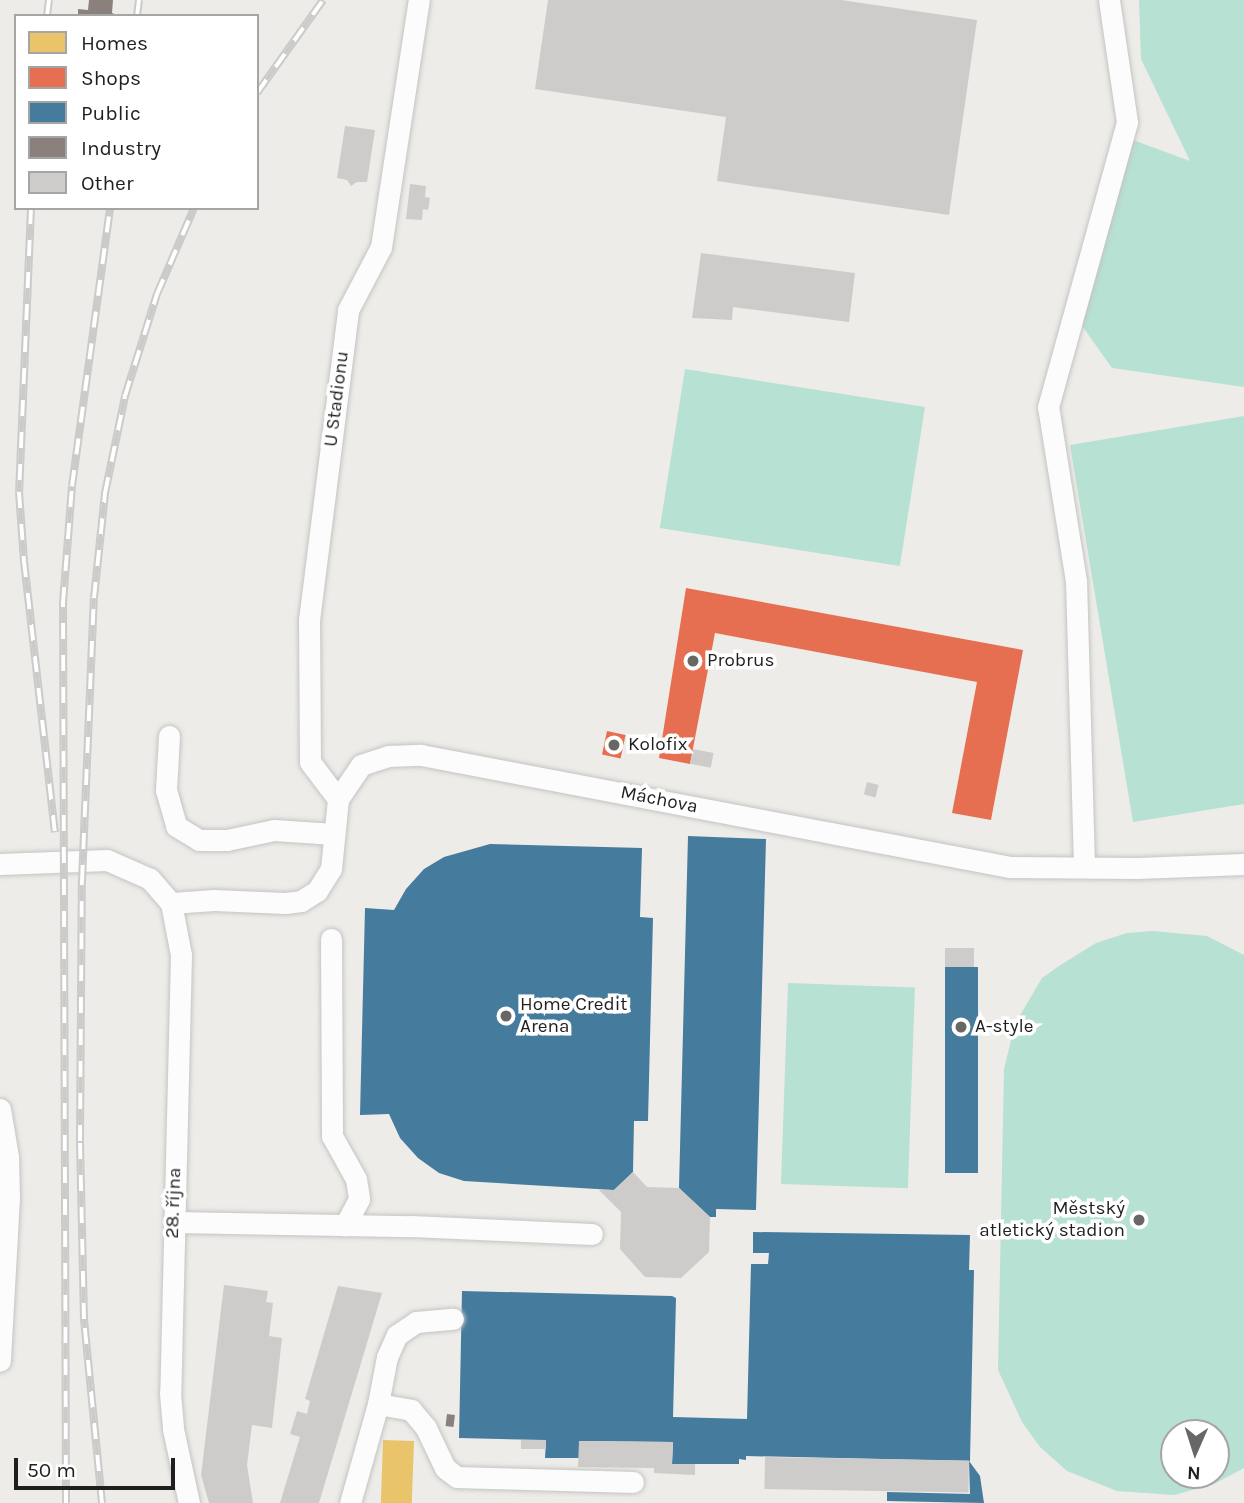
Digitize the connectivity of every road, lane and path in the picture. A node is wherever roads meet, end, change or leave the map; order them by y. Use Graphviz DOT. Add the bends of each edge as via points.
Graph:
graph roads {
  1 [pos="419,0"];
  2 [pos="1109,0"];
  3 [pos="169,736"];
  4 [pos="338,799"];
  5 [pos="334,834"];
  6 [pos="0,864"];
  7 [pos="1244,864"];
  8 [pos="1084,866"];
  9 [pos="171,903"];
  10 [pos="331,939"];
  11 [pos="0,1109"];
  12 [pos="174,1222"];
  13 [pos="345,1224"];
  14 [pos="592,1234"];
  15 [pos="453,1319"];
  16 [pos="0,1361"];
  17 [pos="378,1404"];
  18 [pos="633,1482"];
  19 [pos="188,1503"];
  20 [pos="350,1503"];
  1 -- 4 [label="street, U Stadionu" via="381,247 348,310 309,620 310,762"];
  2 -- 8 [label="street" via="1128,122 1048,407 1076,580"];
  3 -- 5 [label="street" via="166,790 176,826 199,840 227,840 274,830"];
  4 -- 5 [label="street, Máchova"];
  4 -- 8 [label="street, Máchova" via="361,765 388,756 421,755 1010,867"];
  5 -- 9 [label="street, Máchova" via="327,879 301,901"];
  6 -- 9 [label="street" via="107,860 150,879"];
  7 -- 8 [label="street, Máchova"];
  9 -- 12 [label="street, 28. října" via="181,954"];
  10 -- 13 [label="street" via="332,1136 356,1179 359,1199"];
  11 -- 16 [label="street" via="9,1198"];
  12 -- 13 [label="street"];
  12 -- 19 [label="street, 28. října" via="170,1393"];
  13 -- 14 [label="street"];
  15 -- 17 [label="street" via="416,1322 397,1335 387,1357"];
  17 -- 18 [label="street" via="411,1410 426,1429 444,1468 457,1477"];
  17 -- 20 [label="street"];
}
